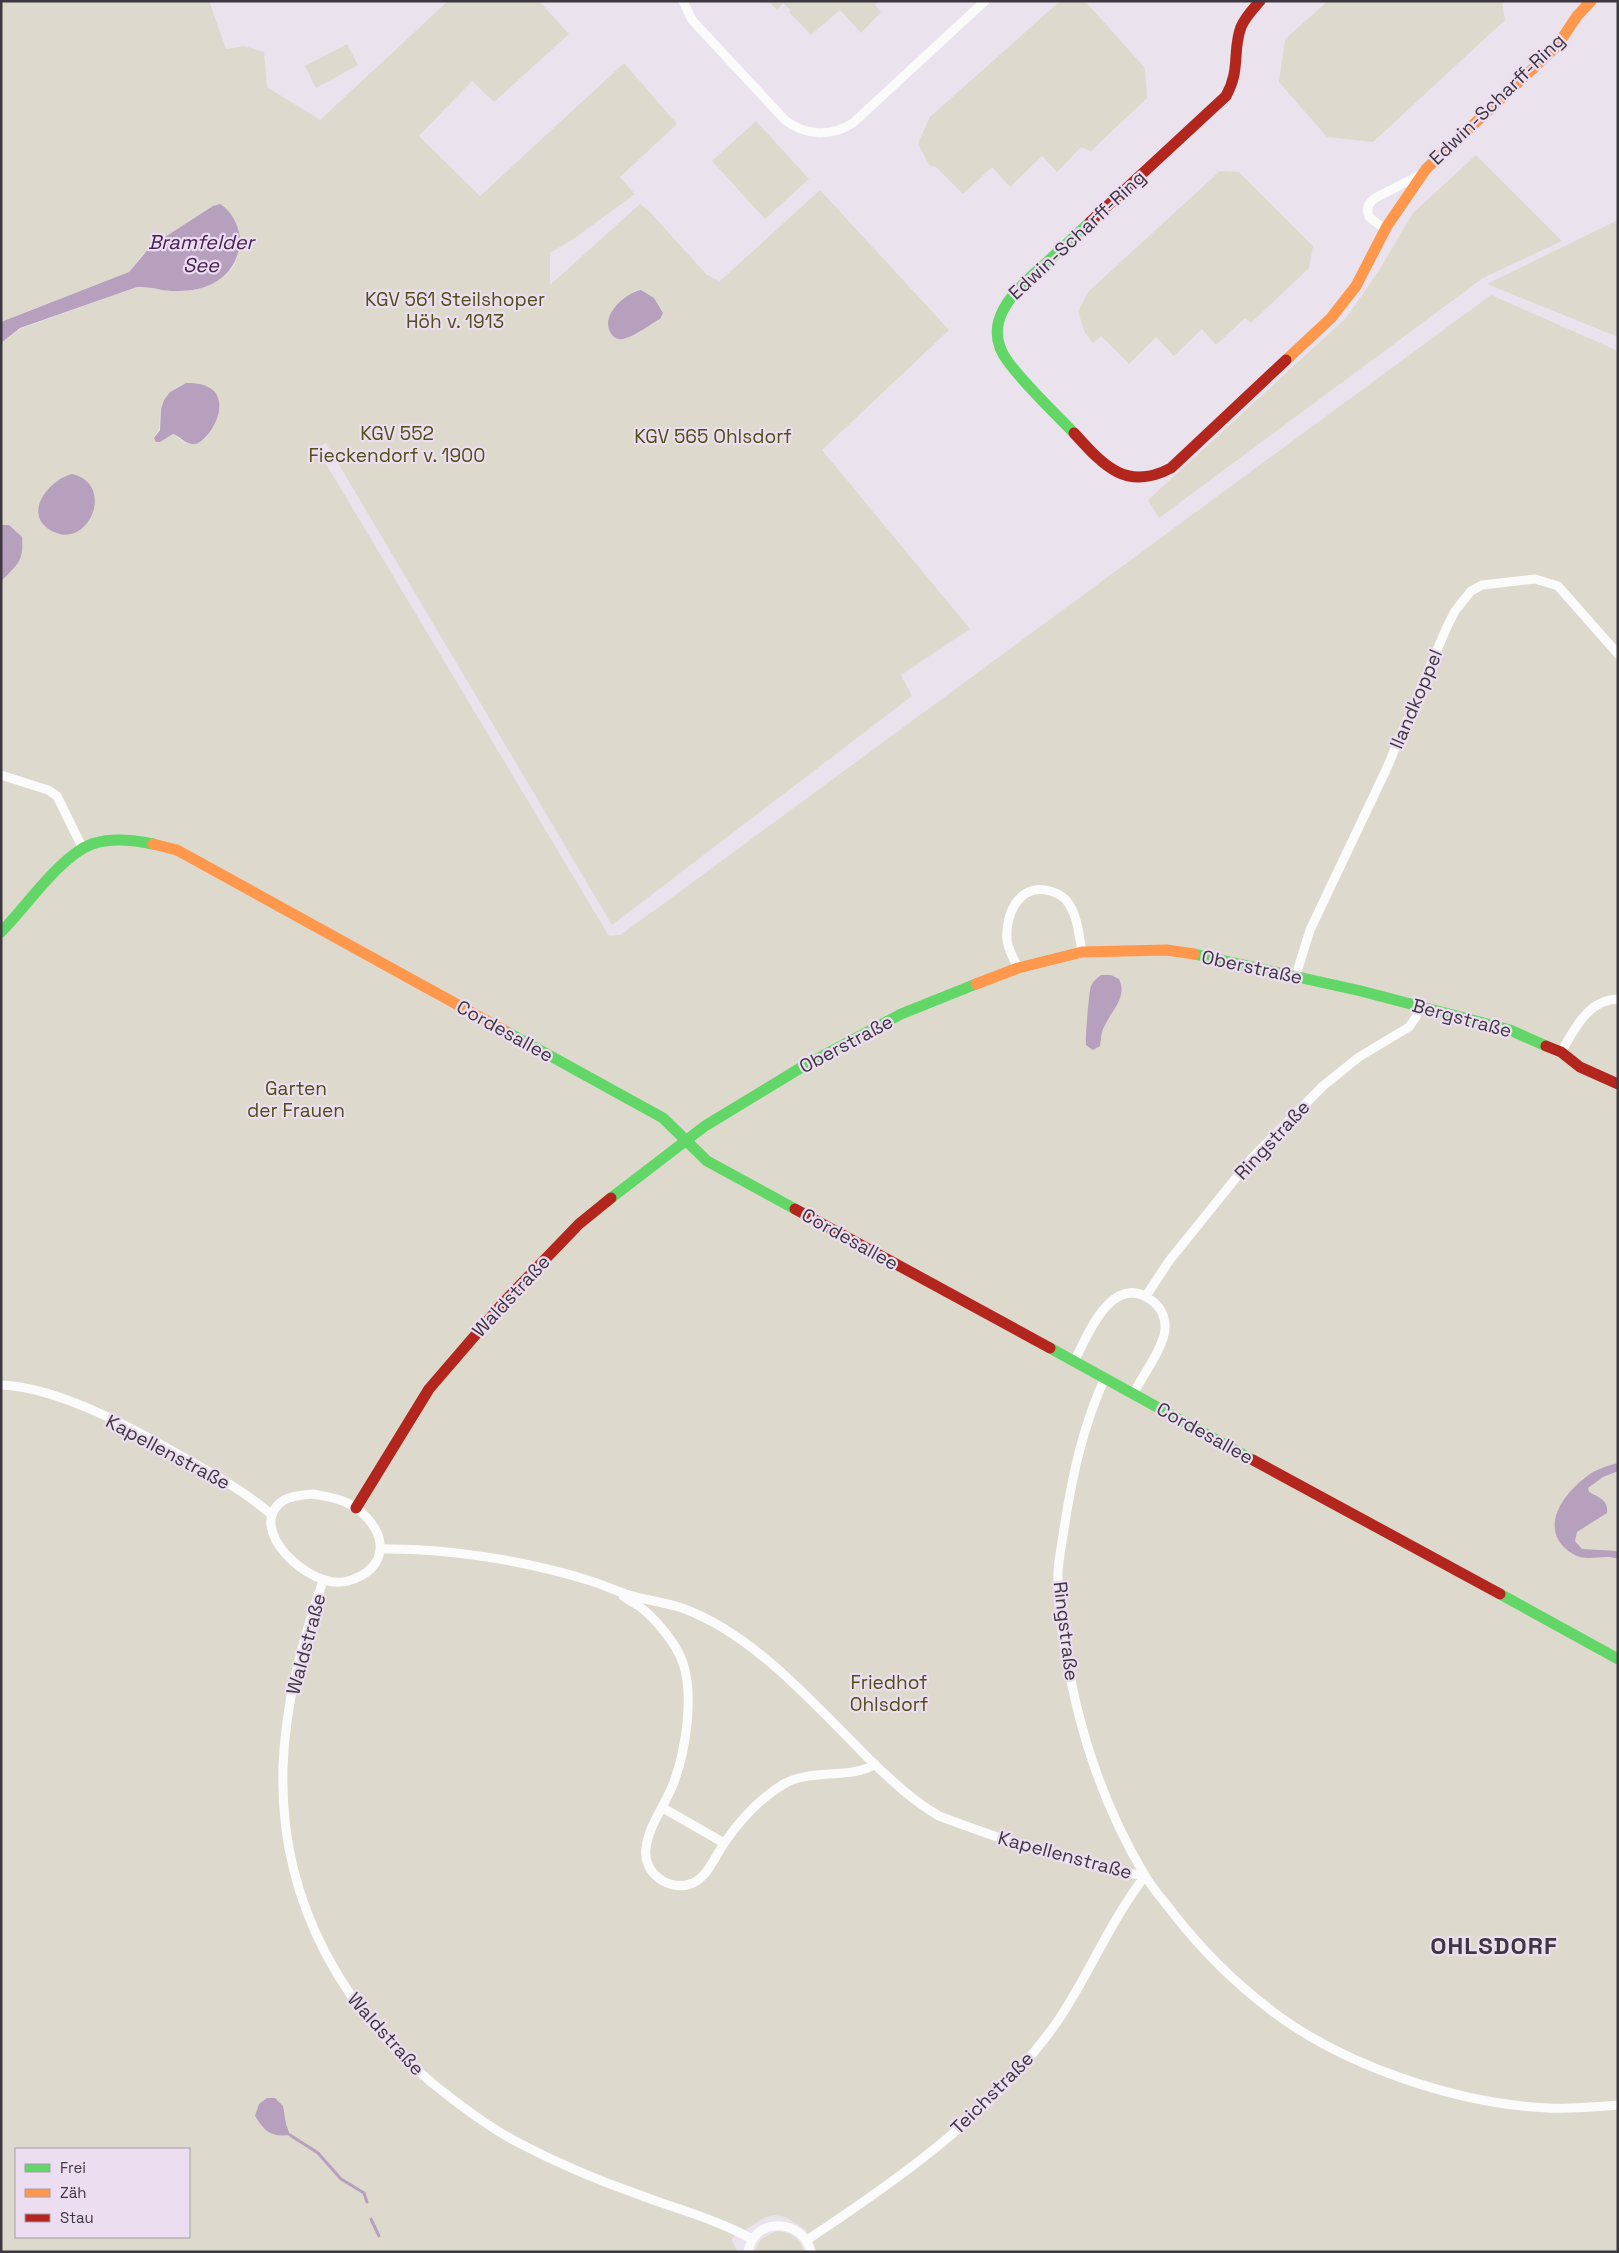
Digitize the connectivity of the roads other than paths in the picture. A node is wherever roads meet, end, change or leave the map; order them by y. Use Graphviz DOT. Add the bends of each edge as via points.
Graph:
graph roads {
  1 [pos="683,1"];
  2 [pos="985,1"];
  3 [pos="1260,1"];
  4 [pos="1591,1"];
  5 [pos="1422,174"];
  6 [pos="1386,230"];
  7 [pos="1618,654"];
  8 [pos="1,775"];
  9 [pos="83,849"];
  10 [pos="1,932"];
  11 [pos="1082,952"];
  12 [pos="1018,968"];
  13 [pos="1296,976"];
  14 [pos="1361,991"];
  15 [pos="1618,999"];
  16 [pos="1419,1007"];
  17 [pos="1561,1052"];
  18 [pos="1618,1084"];
  19 [pos="685,1140"];
  20 [pos="1146,1296"];
  21 [pos="1074,1362"];
  22 [pos="1105,1378"];
  23 [pos="1,1385"];
  24 [pos="1133,1394"];
  25 [pos="356,1508"];
  26 [pos="272,1515"];
  27 [pos="382,1549"];
  28 [pos="323,1581"];
  29 [pos="615,1590"];
  30 [pos="1618,1659"];
  31 [pos="875,1764"];
  32 [pos="663,1808"];
  33 [pos="724,1843"];
  34 [pos="1144,1876"];
  35 [pos="1618,2105"];
  36 [pos="752,2239"];
  37 [pos="807,2240"];
  38 [pos="748,2252"];
  39 [pos="811,2252"];
  1 -- 2 [label="street" via="696,24 785,120 803,131 824,134 853,123"];
  3 -- 6 [label="street, Edwin-Scharff-Ring" via="1245,16 1239,29 1235,74 1226,96 1008,300 1000,315 998,331 1005,357 1104,465 1128,477 1156,475 1175,464 1322,328 1356,286"];
  4 -- 5 [label="street, Edwin-Scharff-Ring" via="1558,46"];
  5 -- 6 [label="street, Edwin-Scharff-Ring"];
  5 -- 6 [label="street, Edwin-Scharff-Ring" via="1369,203 1369,217"];
  7 -- 13 [label="street, Ilandkoppel" via="1558,586 1535,579 1482,585 1472,591 1446,630 1386,770 1310,930"];
  8 -- 9 [label="street" via="48,790 56,796"];
  9 -- 10 [label="street" via="64,864"];
  9 -- 19 [label="street, Cordesallee" via="132,840 176,850 663,1118"];
  11 -- 12 [label="street, Oberstraße"];
  11 -- 12 [label="street" via="1069,903 1058,893 1043,889 1031,891 1019,898 1007,923 1007,941"];
  11 -- 13 [label="street, Oberstraße" via="1167,950"];
  12 -- 19 [label="street, Oberstraße" via="901,1014 802,1067"];
  13 -- 14 [label="street, Oberstraße"];
  14 -- 16 [label="street, Bergstraße"];
  15 -- 17 [label="street" via="1594,1005"];
  16 -- 17 [label="street, Bergstraße" via="1510,1030"];
  16 -- 20 [label="street, Ringstraße" via="1409,1027 1359,1056 1323,1086 1250,1160 1168,1261"];
  17 -- 18 [label="street, Bergstraße" via="1580,1067"];
  19 -- 21 [label="street, Cordesallee" via="707,1161"];
  19 -- 25 [label="street, Waldstraße" via="579,1224 485,1323 429,1389"];
  20 -- 21 [label="street" via="1121,1294 1110,1301"];
  20 -- 24 [label="street" via="1157,1304 1164,1316 1165,1329 1162,1342"];
  21 -- 22 [label="street, Cordesallee"];
  22 -- 24 [label="street, Cordesallee"];
  22 -- 34 [label="street, Ringstraße" via="1093,1403 1082,1440 1068,1505 1058,1587 1068,1669 1086,1743 1110,1807"];
  23 -- 26 [label="street, Kapellenstraße" via="24,1388 74,1404 146,1435 239,1490"];
  24 -- 30 [label="street, Cordesallee"];
  25 -- 26 [label="street" via="335,1498 313,1494 284,1500"];
  25 -- 27 [label="street" via="372,1524"];
  26 -- 28 [label="street, Waldstraße" via="274,1533 285,1553 303,1570"];
  27 -- 28 [label="street, Waldstraße" via="372,1568 356,1579 338,1583"];
  27 -- 29 [label="street, Kapellenstraße" via="413,1548 477,1556 591,1581"];
  28 -- 36 [label="street, Waldstraße" via="292,1686 283,1769 286,1824 306,1913 321,1948 354,2001 425,2078 516,2142 605,2182 712,2220"];
  29 -- 31 [label="street, Kapellenstraße" via="683,1608 752,1648"];
  29 -- 32 [label="street, Kapellenstraße" via="640,1607 667,1635 683,1662 687,1686 684,1745"];
  31 -- 33 [label="street, Kapellenstraße" via="867,1770 832,1772 786,1783 764,1798"];
  31 -- 34 [label="street, Kapellenstraße" via="923,1807 940,1816 1052,1854"];
  32 -- 33 [label="street"];
  32 -- 33 [label="street, Kapellenstraße" via="650,1832 645,1853 650,1870 662,1881 680,1886 700,1878"];
  34 -- 35 [label="street, Kapellenstraße" via="1214,1960 1271,2011 1337,2050 1433,2089 1503,2103 1580,2109"];
  34 -- 37 [label="street, Teichstraße" via="1127,1898 1085,1977 1057,2021 1009,2082 940,2145"];
  36 -- 37 [label="street" via="763,2229 781,2225 796,2229"];
  36 -- 38 [label="street"];
  37 -- 39 [label="street"];
}
